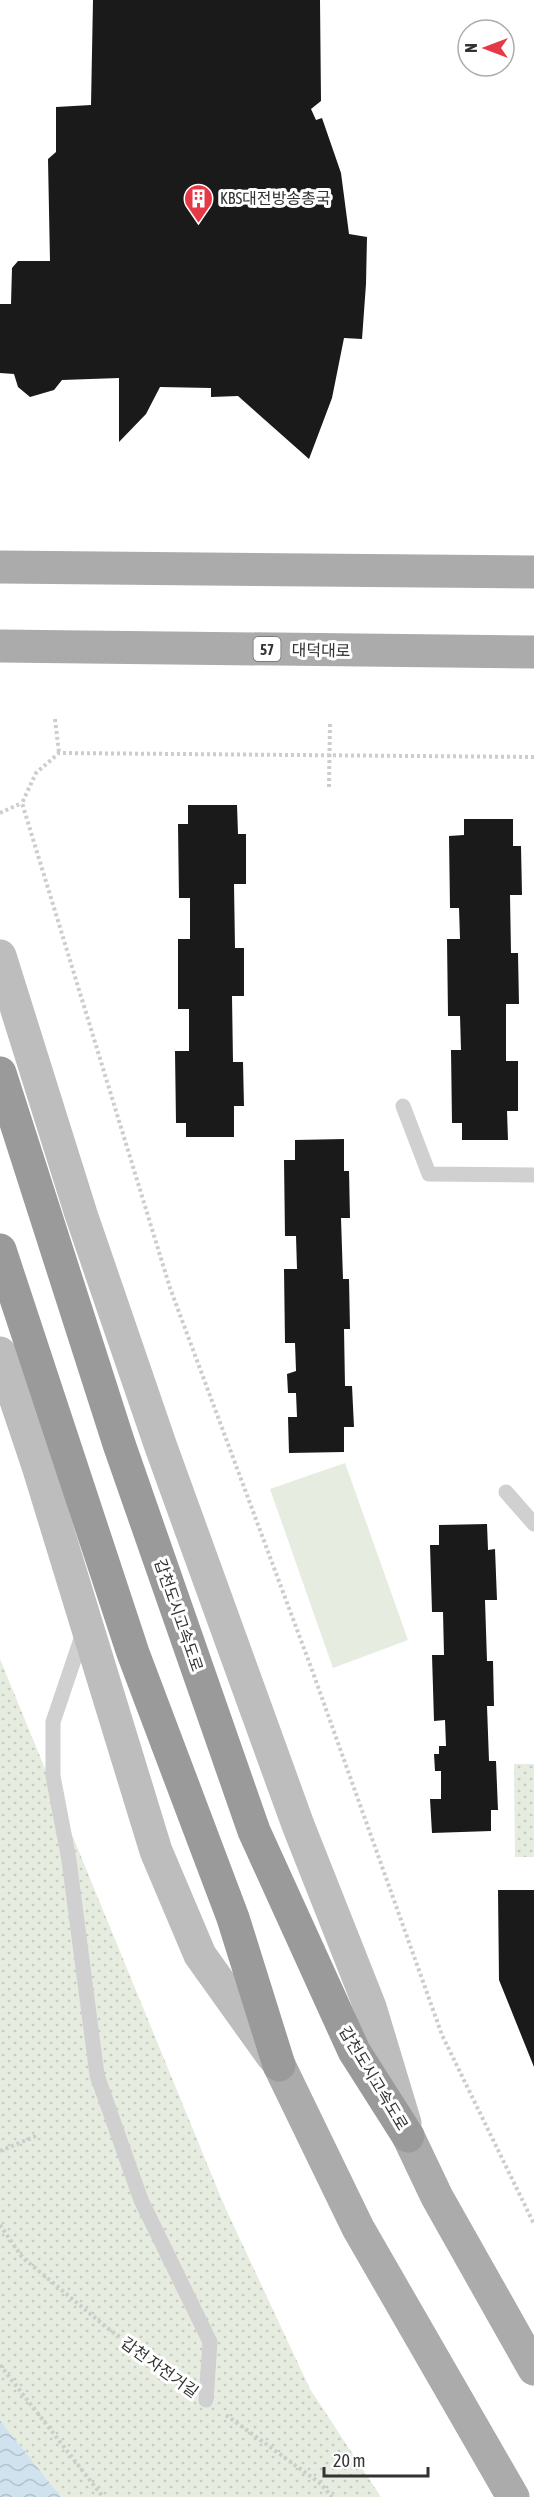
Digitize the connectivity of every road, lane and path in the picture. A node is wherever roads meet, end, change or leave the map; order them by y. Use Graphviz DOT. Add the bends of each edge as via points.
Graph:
graph roads {
  1 [pos="0,567"];
  2 [pos="534,572"];
  3 [pos="0,646"];
  4 [pos="534,652"];
  5 [pos="55,719"];
  6 [pos="330,721"];
  7 [pos="59,753"];
  8 [pos="329,755"];
  9 [pos="534,757"];
  10 [pos="329,787"];
  11 [pos="22,803"];
  12 [pos="0,813"];
  13 [pos="0,956"];
  14 [pos="0,1073"];
  15 [pos="403,1106"];
  16 [pos="534,1175"];
  17 [pos="0,1250"];
  18 [pos="0,1353"];
  19 [pos="506,1492"];
  20 [pos="534,1524"];
  21 [pos="86,1625"];
  22 [pos="279,2065"];
  23 [pos="36,2136"];
  24 [pos="408,2136"];
  25 [pos="0,2151"];
  26 [pos="534,2224"];
  27 [pos="0,2226"];
  28 [pos="0,2365"];
  29 [pos="534,2369"];
  30 [pos="206,2400"];
  31 [pos="103,2497"];
  32 [pos="332,2497"];
  33 [pos="513,2497"];
  1 -- 2 [label="main road"];
  3 -- 4 [label="main road, 대덕대로 / 57"];
  5 -- 7 [label="path"];
  6 -- 8 [label="path"];
  7 -- 8 [label="path"];
  7 -- 11 [label="path" via="36,773"];
  8 -- 9 [label="path"];
  8 -- 10 [label="path"];
  11 -- 12 [label="path"];
  11 -- 26 [label="path" via="170,1288 442,2035"];
  13 -- 24 [label="street" via="81,1214 161,1447 298,1825 370,2007"];
  14 -- 24 [label="highway, 갑천도시고속도로" via="119,1444 254,1831 354,2051"];
  15 -- 16 [label="lane" via="429,1174"];
  17 -- 22 [label="highway" via="133,1653 233,1918"];
  18 -- 21 [label="street"];
  19 -- 20 [label="lane"];
  21 -- 22 [label="street" via="156,1851 200,1955"];
  21 -- 30 [label="lane" via="53,1722 53,1776 69,1860 97,2075 141,2200 210,2342"];
  22 -- 33 [label="main road" via="358,2228"];
  23 -- 25 [label="path"];
  24 -- 29 [label="main road" via="437,2197"];
  27 -- 30 [label="path, 갑천 자전거길" via="22,2257 106,2327"];
  28 -- 31 [label="path"];
  30 -- 32 [label="path, 갑천 자전거길" via="321,2484"];
}
